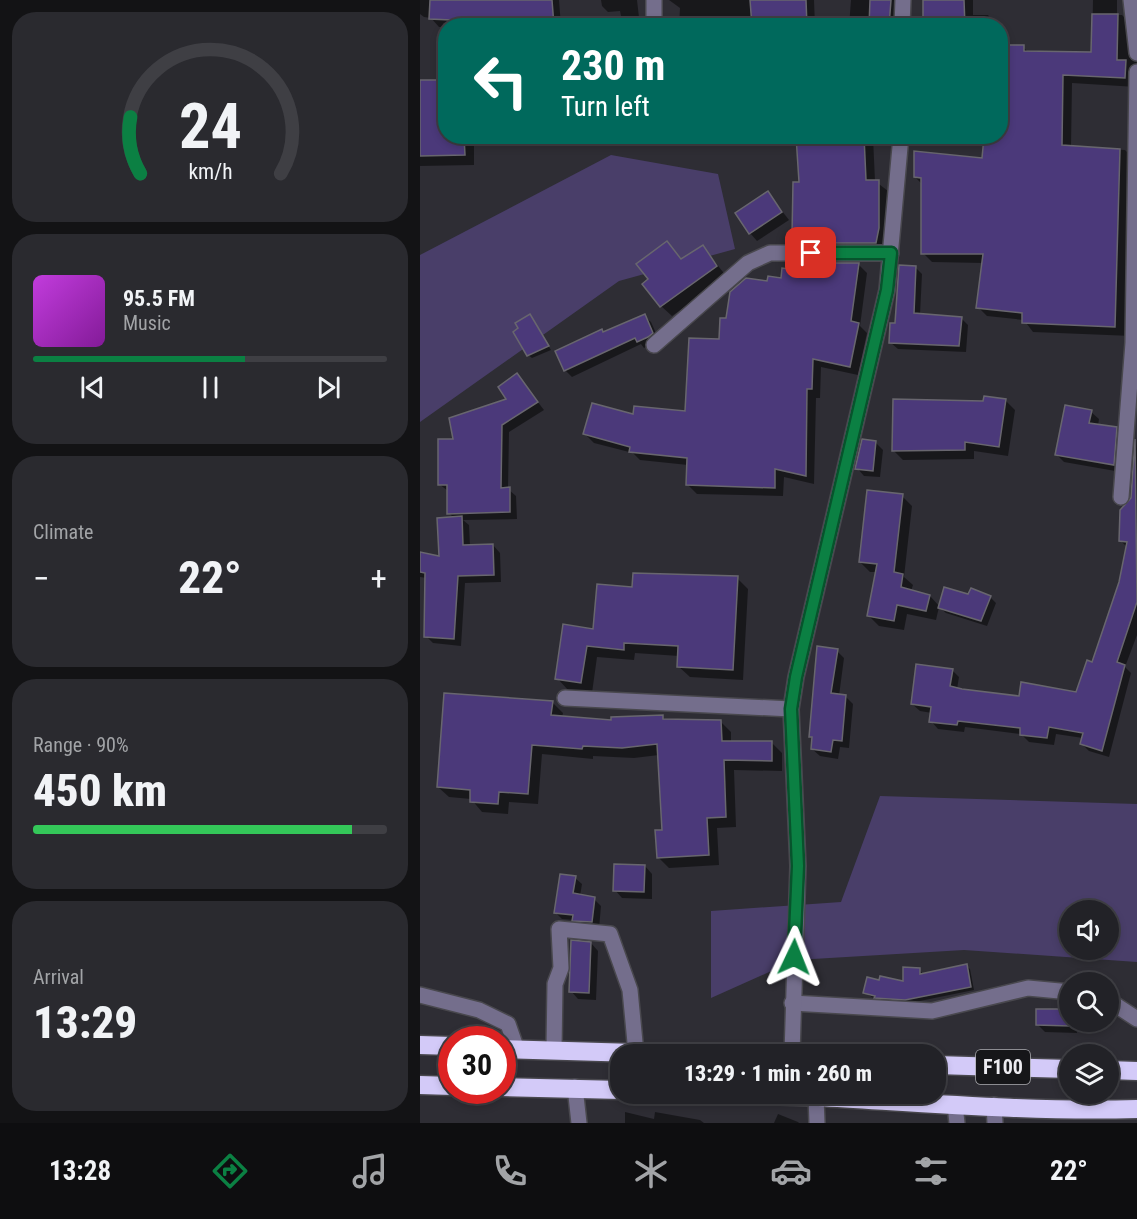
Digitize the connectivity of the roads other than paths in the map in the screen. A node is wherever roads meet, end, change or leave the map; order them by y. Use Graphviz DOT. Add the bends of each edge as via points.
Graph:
graph roads {
  1 [pos="654,0"];
  2 [pos="903,0"];
  3 [pos="1131,0"];
  4 [pos="654,18"];
  5 [pos="902,18"];
  6 [pos="1137,53"];
  7 [pos="1137,72"];
  8 [pos="900,144"];
  9 [pos="891,253"];
  10 [pos="654,345"];
  11 [pos="1121,498"];
  12 [pos="565,698"];
  13 [pos="791,709"];
  14 [pos="1059,991"];
  15 [pos="420,995"];
  16 [pos="792,1003"];
  17 [pos="1119,1007"];
  18 [pos="1137,1018"];
  19 [pos="508,1026"];
  20 [pos="635,1044"];
  21 [pos="792,1044"];
  22 [pos="420,1045"];
  23 [pos="438,1046"];
  24 [pos="516,1049"];
  25 [pos="554,1049"];
  26 [pos="610,1052"];
  27 [pos="946,1065"];
  28 [pos="1059,1069"];
  29 [pos="1119,1070"];
  30 [pos="1137,1071"];
  31 [pos="420,1085"];
  32 [pos="438,1086"];
  33 [pos="516,1087"];
  34 [pos="575,1087"];
  35 [pos="610,1089"];
  36 [pos="816,1104"];
  37 [pos="874,1104"];
  38 [pos="1137,1109"];
  39 [pos="956,1114"];
  40 [pos="995,1114"];
  41 [pos="1055,1117"];
  42 [pos="579,1123"];
  43 [pos="817,1123"];
  1 -- 4 [label="street"];
  2 -- 5 [label="street"];
  3 -- 6 [label="street"];
  7 -- 11 [label="street" via="1133,343"];
  8 -- 9 [label="street"];
  9 -- 10 [label="street" via="771,253 748,263"];
  9 -- 13 [label="street" via="887,290"];
  12 -- 13 [label="street"];
  13 -- 16 [label="street" via="798,866"];
  14 -- 16 [label="street" via="1028,988 932,1011"];
  15 -- 19 [label="street" via="479,1010"];
  16 -- 21 [label="street"];
  17 -- 18 [label="street"];
  20 -- 25 [label="street" via="630,990 610,933 559,928 561,968 555,984"];
  22 -- 23 [label="highway"];
  24 -- 25 [label="highway"];
  25 -- 26 [label="highway"];
  27 -- 28 [label="highway, F100"];
  29 -- 30 [label="highway"];
  31 -- 32 [label="highway"];
  33 -- 34 [label="highway"];
  34 -- 35 [label="highway"];
  34 -- 42 [label="street"];
  36 -- 43 [label="street"];
  37 -- 39 [label="highway, F100"];
  38 -- 41 [label="highway, F100"];
  39 -- 40 [label="highway, F100"];
  40 -- 41 [label="highway, F100"];
}
